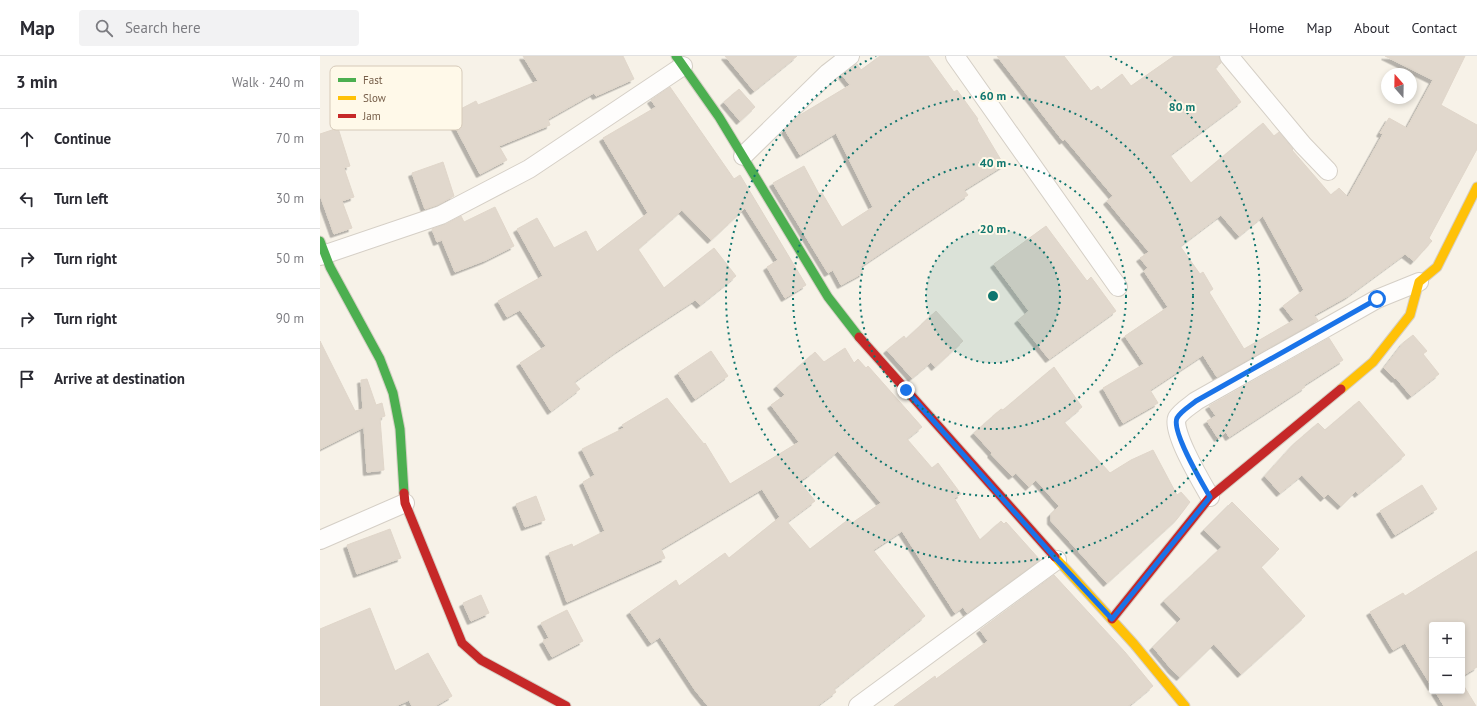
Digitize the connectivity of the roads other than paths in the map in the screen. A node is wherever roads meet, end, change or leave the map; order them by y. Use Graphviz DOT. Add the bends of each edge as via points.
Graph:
graph roads {
  1 [pos="850,56"];
  2 [pos="955,56"];
  3 [pos="1229,56"];
  4 [pos="680,61"];
  5 [pos="743,156"];
  6 [pos="1328,172"];
  7 [pos="1477,187"];
  8 [pos="321,250"];
  9 [pos="1419,282"];
  10 [pos="1118,287"];
  11 [pos="1210,497"];
  12 [pos="406,503"];
  13 [pos="320,540"];
  14 [pos="1057,560"];
  15 [pos="1112,619"];
  16 [pos="566,706"];
  17 [pos="858,706"];
  18 [pos="1185,706"];
  1 -- 5 [label="street" via="828,73"];
  2 -- 10 [label="street"];
  3 -- 6 [label="street"];
  4 -- 5 [label="street"];
  4 -- 8 [label="street" via="529,169 441,216"];
  5 -- 14 [label="street" via="828,297 854,332"];
  7 -- 9 [label="street" via="1437,267"];
  8 -- 12 [label="street" via="380,359 393,393 400,429"];
  9 -- 11 [label="street" via="1410,315 1373,362"];
  9 -- 11 [label="street" via="1377,299 1196,401 1178,417 1178,436"];
  11 -- 15 [label="street"];
  12 -- 13 [label="street"];
  12 -- 16 [label="street" via="462,643 481,660"];
  14 -- 15 [label="street"];
  14 -- 17 [label="street"];
  15 -- 18 [label="street"];
}
